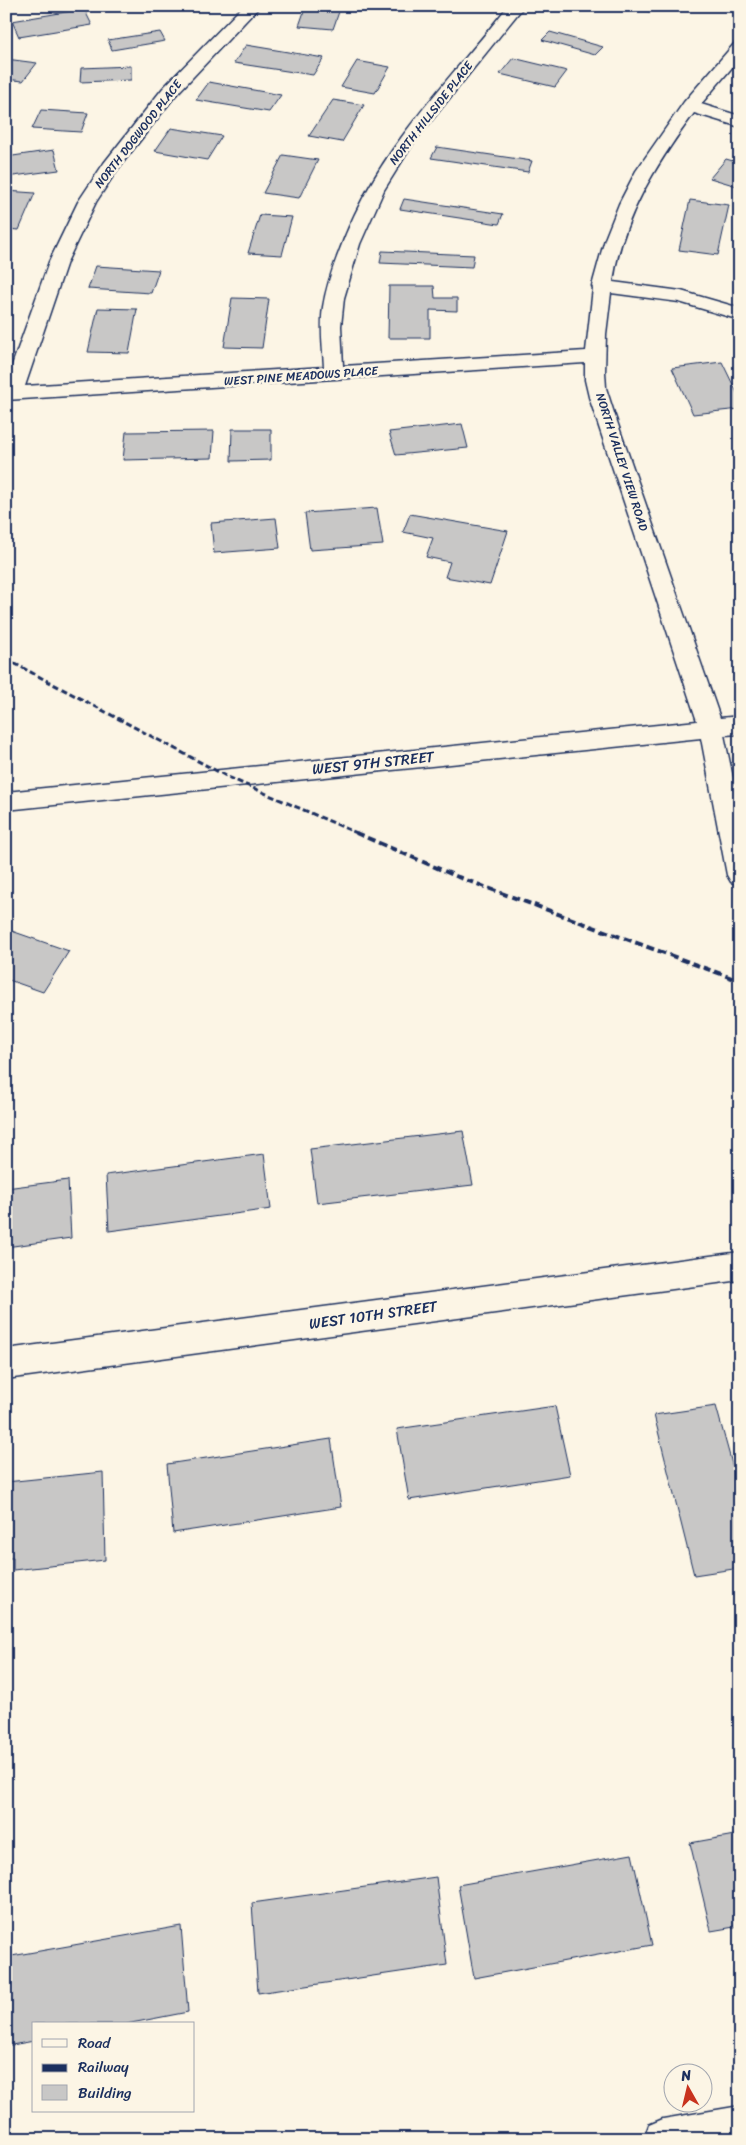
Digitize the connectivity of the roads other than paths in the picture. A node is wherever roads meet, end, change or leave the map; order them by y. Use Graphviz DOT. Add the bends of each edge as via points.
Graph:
graph roads {
  1 [pos="252,6"];
  2 [pos="509,8"];
  3 [pos="740,47"];
  4 [pos="690,106"];
  5 [pos="740,122"];
  6 [pos="601,286"];
  7 [pos="740,314"];
  8 [pos="595,356"];
  9 [pos="334,374"];
  10 [pos="9,394"];
  11 [pos="740,725"];
  12 [pos="712,728"];
  13 [pos="6,801"];
  14 [pos="740,876"];
  15 [pos="740,1266"];
  16 [pos="6,1364"];
  17 [pos="740,2125"];
  18 [pos="663,2139"];
  1 -- 10 [label="street, NORTH DOGWOOD PLACE" via="169,92 87,202 58,262"];
  2 -- 9 [label="street, NORTH HILLSIDE PLACE" via="394,158 369,202 334,299"];
  3 -- 4 [label="street, NORTH VALLEY VIEW ROAD"];
  4 -- 5 [label="street"];
  4 -- 6 [label="street, NORTH VALLEY VIEW ROAD" via="649,163 629,198 617,226"];
  6 -- 7 [label="street" via="681,297"];
  6 -- 8 [label="street, NORTH VALLEY VIEW ROAD"];
  8 -- 9 [label="street, WEST PINE MEADOWS PLACE"];
  8 -- 12 [label="street, NORTH VALLEY VIEW ROAD" via="595,382 604,413"];
  9 -- 10 [label="street, WEST PINE MEADOWS PLACE"];
  11 -- 12 [label="street, WEST 9TH STREET"];
  12 -- 13 [label="street, WEST 9TH STREET"];
  12 -- 14 [label="street, NORTH VALLEY VIEW ROAD"];
  15 -- 16 [label="street, WEST 10TH STREET"];
  17 -- 18 [label="street"];
}
